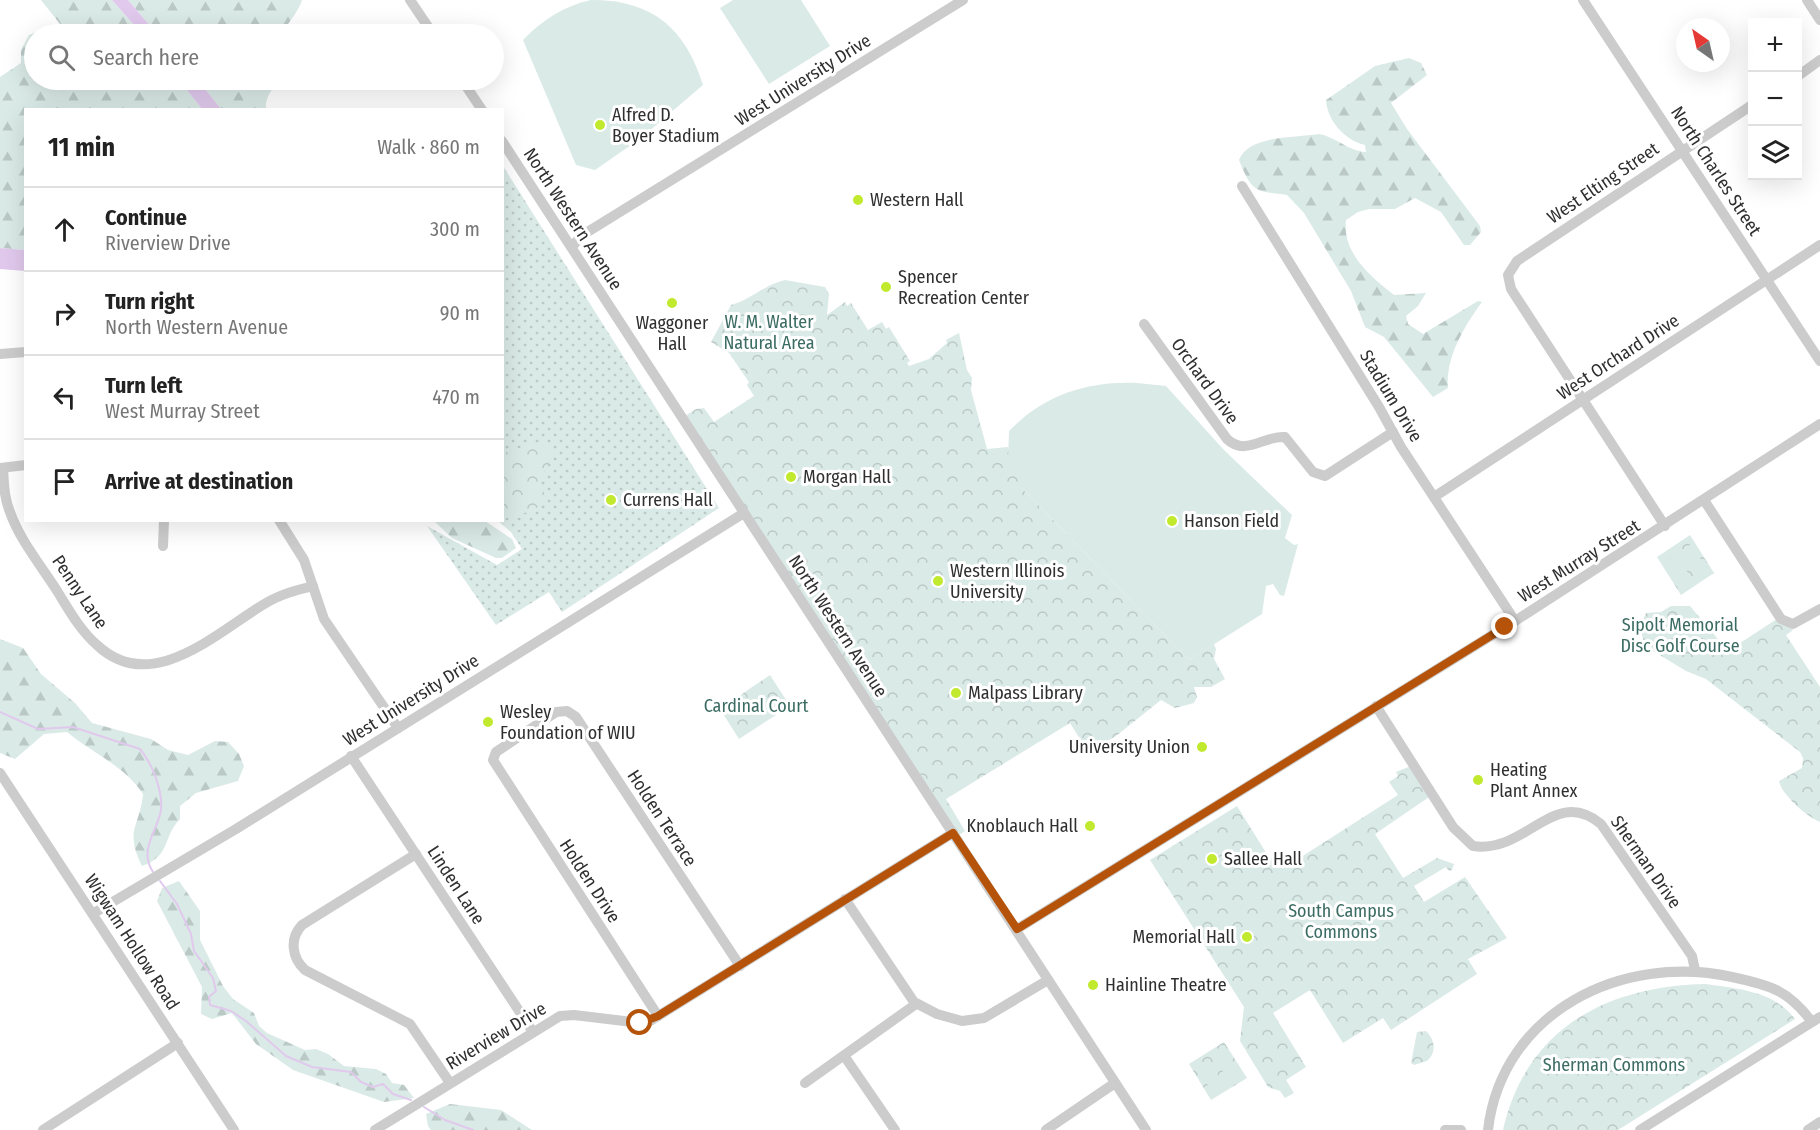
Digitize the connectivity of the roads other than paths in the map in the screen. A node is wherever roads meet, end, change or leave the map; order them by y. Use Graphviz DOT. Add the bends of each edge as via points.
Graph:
graph roads {
  1 [pos="410,0"];
  2 [pos="963,0"];
  3 [pos="1583,0"];
  4 [pos="1807,0"];
  5 [pos="1820,20"];
  6 [pos="426,24"];
  7 [pos="1820,60"];
  8 [pos="1802,73"];
  9 [pos="469,90"];
  10 [pos="481,108"];
  11 [pos="1748,108"];
  12 [pos="504,144"];
  13 [pos="1683,150"];
  14 [pos="1242,186"];
  15 [pos="1820,244"];
  16 [pos="572,247"];
  17 [pos="1767,279"];
  18 [pos="1144,324"];
  19 [pos="24,352"];
  20 [pos="0,354"];
  21 [pos="1820,361"];
  22 [pos="1583,399"];
  23 [pos="1820,424"];
  24 [pos="1393,432"];
  25 [pos="24,465"];
  26 [pos="2,468"];
  27 [pos="1434,497"];
  28 [pos="1704,500"];
  29 [pos="744,513"];
  30 [pos="164,522"];
  31 [pos="280,522"];
  32 [pos="1665,526"];
  33 [pos="163,546"];
  34 [pos="313,586"];
  35 [pos="1820,609"];
  36 [pos="1515,621"];
  37 [pos="1376,706"];
  38 [pos="398,728"];
  39 [pos="351,756"];
  40 [pos="494,763"];
  41 [pos="0,773"];
  42 [pos="953,833"];
  43 [pos="416,854"];
  44 [pos="845,899"];
  45 [pos="94,913"];
  46 [pos="1017,929"];
  47 [pos="740,966"];
  48 [pos="1695,970"];
  49 [pos="1048,980"];
  50 [pos="916,1004"];
  51 [pos="658,1016"];
  52 [pos="1816,1020"];
  53 [pos="533,1032"];
  54 [pos="178,1043"];
  55 [pos="845,1057"];
  56 [pos="450,1083"];
  57 [pos="805,1083"];
  58 [pos="1115,1083"];
  59 [pos="1820,1122"];
  60 [pos="1645,1129"];
  61 [pos="43,1130"];
  62 [pos="234,1130"];
  63 [pos="375,1130"];
  64 [pos="895,1130"];
  65 [pos="1046,1130"];
  66 [pos="1146,1130"];
  67 [pos="1444,1130"];
  68 [pos="1461,1130"];
  69 [pos="1488,1130"];
  70 [pos="1808,1130"];
  1 -- 6 [label="street"];
  2 -- 16 [label="street, West University Drive" via="581,236"];
  3 -- 13 [label="street, North Charles Street"];
  4 -- 5 [label="street"];
  7 -- 8 [label="street"];
  9 -- 10 [label="street"];
  11 -- 13 [label="street, West Elting Street"];
  12 -- 16 [label="street, North Western Avenue"];
  13 -- 17 [label="street, North Charles Street"];
  13 -- 22 [label="street, West Elting Street" via="1517,261 1508,275 1511,290"];
  14 -- 24 [label="street, Stadium Drive"];
  15 -- 17 [label="street, West Orchard Drive"];
  16 -- 29 [label="street, North Western Avenue"];
  17 -- 21 [label="street, North Charles Street"];
  17 -- 22 [label="street, West Orchard Drive"];
  18 -- 24 [label="street, Orchard Drive" via="1234,445 1244,448 1285,437 1313,472 1325,476"];
  19 -- 20 [label="street"];
  22 -- 27 [label="street, West Orchard Drive"];
  22 -- 32 [label="street"];
  23 -- 28 [label="street, West Murray Street"];
  24 -- 27 [label="street, Stadium Drive"];
  25 -- 26 [label="street"];
  26 -- 34 [label="street, Penny Lane" via="6,502 14,522 75,619 103,651 129,663 146,665 178,658 277,597"];
  27 -- 36 [label="street, Stadium Drive"];
  28 -- 32 [label="street, West Murray Street"];
  28 -- 35 [label="street" via="1781,619 1789,624 1800,622"];
  29 -- 38 [label="street, West University Drive"];
  29 -- 42 [label="street, North Western Avenue"];
  30 -- 33 [label="street"];
  31 -- 34 [label="street" via="304,560"];
  32 -- 36 [label="street, West Murray Street"];
  34 -- 38 [label="street" via="324,619"];
  36 -- 37 [label="street, West Murray Street"];
  37 -- 46 [label="street, West Murray Street"];
  37 -- 48 [label="street, Sherman Drive" via="1453,827 1473,846 1500,845 1573,810 1601,824 1692,956"];
  38 -- 39 [label="street, West University Drive"];
  39 -- 43 [label="street, Linden Lane"];
  39 -- 45 [label="street, West University Drive"];
  40 -- 47 [label="street, Holden Terrace" via="496,752 556,712 574,714"];
  40 -- 51 [label="street, Holden Drive"];
  41 -- 45 [label="street, Wigwam Hollow Road"];
  42 -- 44 [label="street, Riverview Drive"];
  42 -- 46 [label="street, North Western Avenue"];
  43 -- 53 [label="street, Linden Lane"];
  43 -- 56 [label="street" via="302,925 296,932 294,951 305,970 410,1024"];
  44 -- 47 [label="street, Riverview Drive"];
  44 -- 50 [label="street"];
  45 -- 54 [label="street, Wigwam Hollow Road"];
  46 -- 49 [label="street, North Western Avenue"];
  47 -- 51 [label="street, Riverview Drive"];
  48 -- 52 [label="street" via="1766,984 1792,998"];
  48 -- 69 [label="street" via="1626,977 1593,991 1548,1019 1510,1063"];
  49 -- 50 [label="street" via="977,1020 949,1018"];
  49 -- 58 [label="street, North Western Avenue"];
  50 -- 55 [label="street"];
  51 -- 53 [label="street, Riverview Drive" via="640,1023 567,1014"];
  52 -- 60 [label="street"];
  53 -- 56 [label="street, Riverview Drive"];
  54 -- 61 [label="street"];
  54 -- 62 [label="street, Wigwam Hollow Road"];
  55 -- 57 [label="street"];
  55 -- 64 [label="street"];
  56 -- 63 [label="street, Riverview Drive"];
  58 -- 65 [label="street"];
  58 -- 66 [label="street, North Western Avenue"];
  59 -- 70 [label="street"];
  67 -- 68 [label="street"];
}
